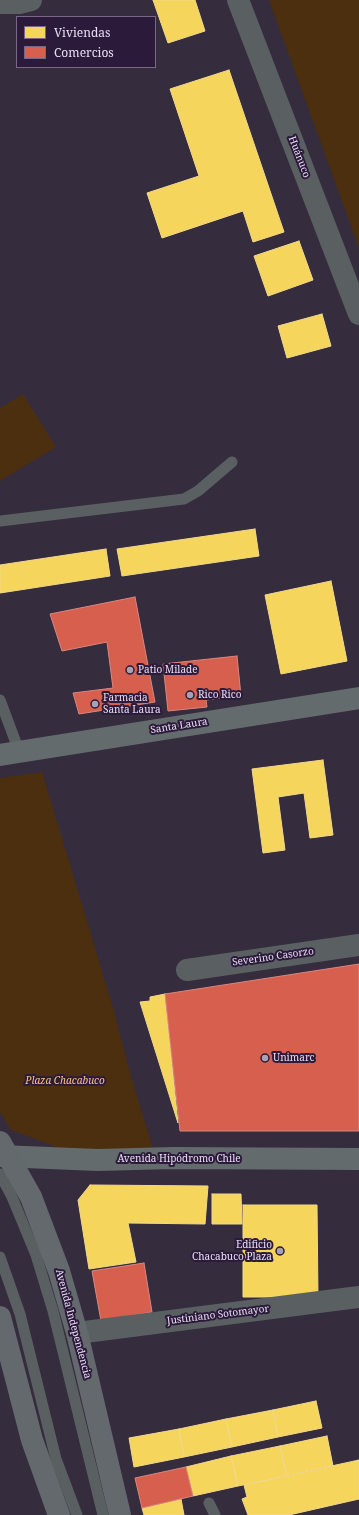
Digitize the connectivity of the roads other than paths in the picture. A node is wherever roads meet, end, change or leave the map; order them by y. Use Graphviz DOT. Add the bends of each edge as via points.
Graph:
graph roads {
  1 [pos="31,0"];
  2 [pos="238,0"];
  3 [pos="0,3"];
  4 [pos="359,314"];
  5 [pos="232,462"];
  6 [pos="0,521"];
  7 [pos="359,698"];
  8 [pos="0,700"];
  9 [pos="10,753"];
  10 [pos="359,945"];
  11 [pos="187,970"];
  12 [pos="2,1157"];
  13 [pos="359,1159"];
  14 [pos="0,1257"];
  15 [pos="359,1297"];
  16 [pos="0,1317"];
  17 [pos="77,1333"];
  18 [pos="209,1502"];
  19 [pos="59,1515"];
  20 [pos="77,1515"];
  21 [pos="103,1515"];
  22 [pos="120,1515"];
  23 [pos="215,1515"];
  1 -- 3 [label="street"];
  2 -- 4 [label="street, Huánuco"];
  5 -- 6 [label="lane" via="198,492 184,499"];
  7 -- 9 [label="street, Santa Laura"];
  8 -- 9 [label="lane"];
  10 -- 11 [label="street, Severino Casorzo"];
  12 -- 13 [label="street, Avenida Hipódromo Chile" via="98,1160"];
  12 -- 17 [label="main road, Avenida Independencia" via="31,1197 49,1242"];
  12 -- 21 [label="lane" via="12,1198 36,1255 53,1310"];
  14 -- 20 [label="lane" via="20,1314 52,1446"];
  15 -- 17 [label="street, Justiniano Sotomayor"];
  16 -- 19 [label="main road" via="32,1440"];
  17 -- 22 [label="main road, Avenida Independencia"];
  18 -- 23 [label="lane"];
}
